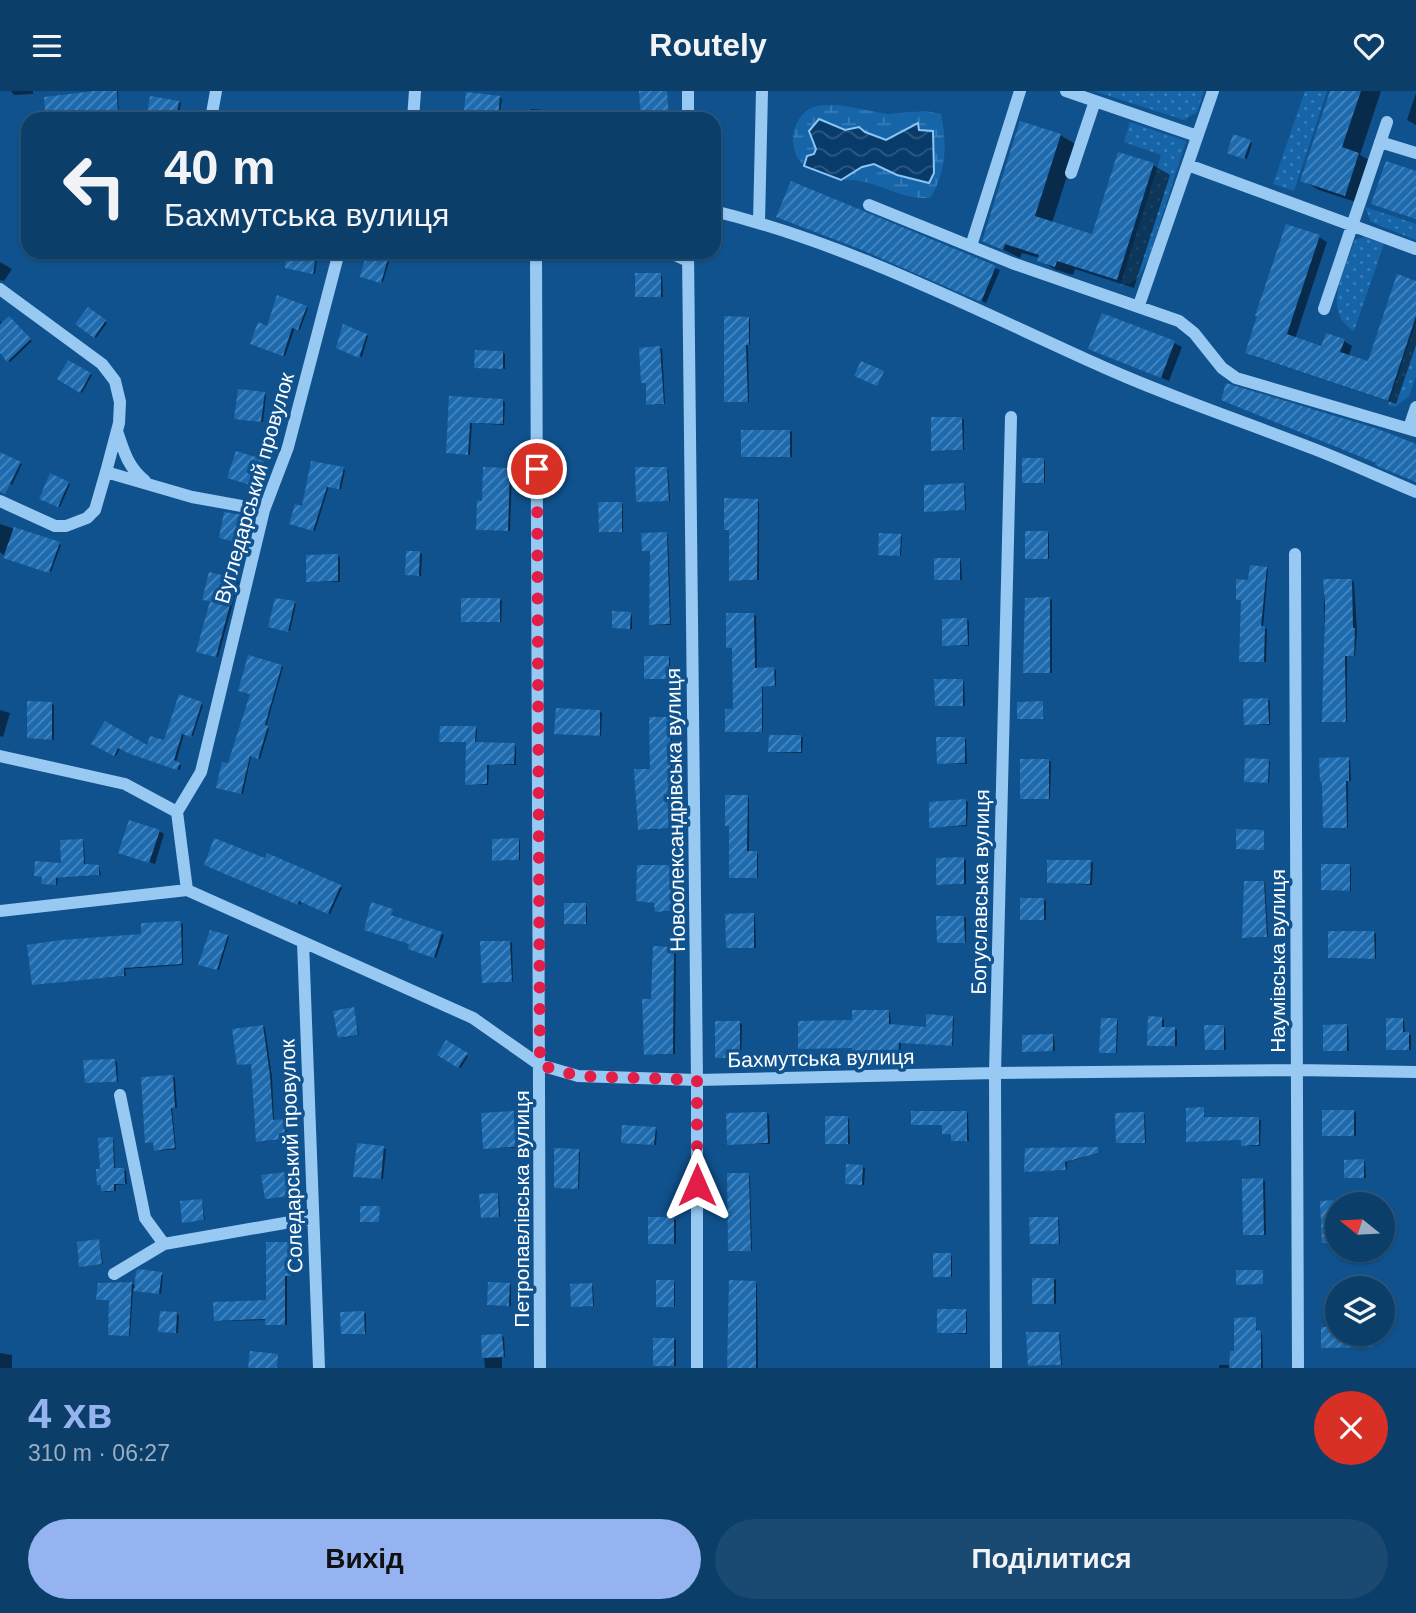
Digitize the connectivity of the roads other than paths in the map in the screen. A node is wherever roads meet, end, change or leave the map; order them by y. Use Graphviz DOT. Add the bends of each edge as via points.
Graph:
graph roads {
  1 [pos="216,91"];
  2 [pos="415,91"];
  3 [pos="688,91"];
  4 [pos="762,91"];
  5 [pos="1020,91"];
  6 [pos="1066,91"];
  7 [pos="1213,91"];
  8 [pos="1095,101"];
  9 [pos="212,112"];
  10 [pos="414,112"];
  11 [pos="688,112"];
  12 [pos="1387,122"];
  13 [pos="1197,136"];
  14 [pos="1380,142"];
  15 [pos="1416,153"];
  16 [pos="1188,165"];
  17 [pos="1071,173"];
  18 [pos="869,205"];
  19 [pos="721,213"];
  20 [pos="759,222"];
  21 [pos="1352,225"];
  22 [pos="971,246"];
  23 [pos="1416,249"];
  24 [pos="336,259"];
  25 [pos="536,259"];
  26 [pos="688,259"];
  27 [pos="0,289"];
  28 [pos="1139,305"];
  29 [pos="1324,309"];
  30 [pos="1416,407"];
  31 [pos="1012,417"];
  32 [pos="117,430"];
  33 [pos="1412,430"];
  34 [pos="106,473"];
  35 [pos="151,485"];
  36 [pos="1416,492"];
  37 [pos="0,501"];
  38 [pos="264,510"];
  39 [pos="1296,554"];
  40 [pos="0,756"];
  41 [pos="177,812"];
  42 [pos="187,890"];
  43 [pos="0,911"];
  44 [pos="303,942"];
  45 [pos="540,1065"];
  46 [pos="1296,1070"];
  47 [pos="1416,1072"];
  48 [pos="995,1073"];
  49 [pos="697,1080"];
  50 [pos="120,1095"];
  51 [pos="313,1218"];
  52 [pos="164,1244"];
  53 [pos="114,1274"];
  54 [pos="319,1368"];
  55 [pos="540,1368"];
  56 [pos="697,1368"];
  57 [pos="996,1368"];
  58 [pos="1298,1368"];
  1 -- 9 [label="street"];
  2 -- 10 [label="street"];
  3 -- 11 [label="street"];
  4 -- 20 [label="street"];
  5 -- 22 [label="street"];
  6 -- 8 [label="street"];
  7 -- 13 [label="street"];
  8 -- 13 [label="street"];
  8 -- 17 [label="street"];
  12 -- 14 [label="street"];
  13 -- 16 [label="street"];
  14 -- 15 [label="street"];
  14 -- 21 [label="street"];
  16 -- 21 [label="street"];
  16 -- 28 [label="street"];
  18 -- 22 [label="street"];
  19 -- 20 [label="street"];
  20 -- 36 [label="street" via="934,289 1160,392"];
  21 -- 23 [label="street"];
  21 -- 29 [label="street"];
  22 -- 28 [label="street"];
  24 -- 38 [label="street, Вугледарський провулок" via="288,447"];
  25 -- 45 [label="street, Петропавлівська вулиця"];
  26 -- 49 [label="street, Новоолександрівська вулиця"];
  27 -- 32 [label="street" via="102,364 115,381 120,402"];
  28 -- 33 [label="street" via="1186,325 1212,358 1236,378"];
  30 -- 33 [label="street"];
  31 -- 48 [label="street, Богуславська вулиця"];
  32 -- 34 [label="street"];
  32 -- 35 [label="street" via="126,460"];
  34 -- 35 [label="street"];
  34 -- 37 [label="street" via="95,510 77,524 55,526"];
  35 -- 38 [label="street"];
  38 -- 41 [label="street, Вугледарський провулок" via="201,772"];
  39 -- 46 [label="street, Наумівська вулиця"];
  40 -- 41 [label="street" via="125,784"];
  41 -- 42 [label="street"];
  42 -- 43 [label="street"];
  42 -- 44 [label="street, Бахмутська вулиця"];
  44 -- 45 [label="street, Бахмутська вулиця" via="473,1019"];
  44 -- 51 [label="street, Соледарський провулок"];
  45 -- 49 [label="street, Бахмутська вулиця" via="578,1076"];
  45 -- 55 [label="street, Петропавлівська вулиця"];
  46 -- 47 [label="street, Бахмутська вулиця"];
  46 -- 48 [label="street, Бахмутська вулиця"];
  46 -- 58 [label="street, Наумівська вулиця"];
  48 -- 49 [label="street, Бахмутська вулиця"];
  48 -- 57 [label="street, Богуславська вулиця"];
  49 -- 56 [label="street, Новоолександрівська вулиця"];
  50 -- 52 [label="street" via="145,1218"];
  51 -- 52 [label="street"];
  51 -- 54 [label="street, Соледарський провулок"];
  52 -- 53 [label="street"];
}
